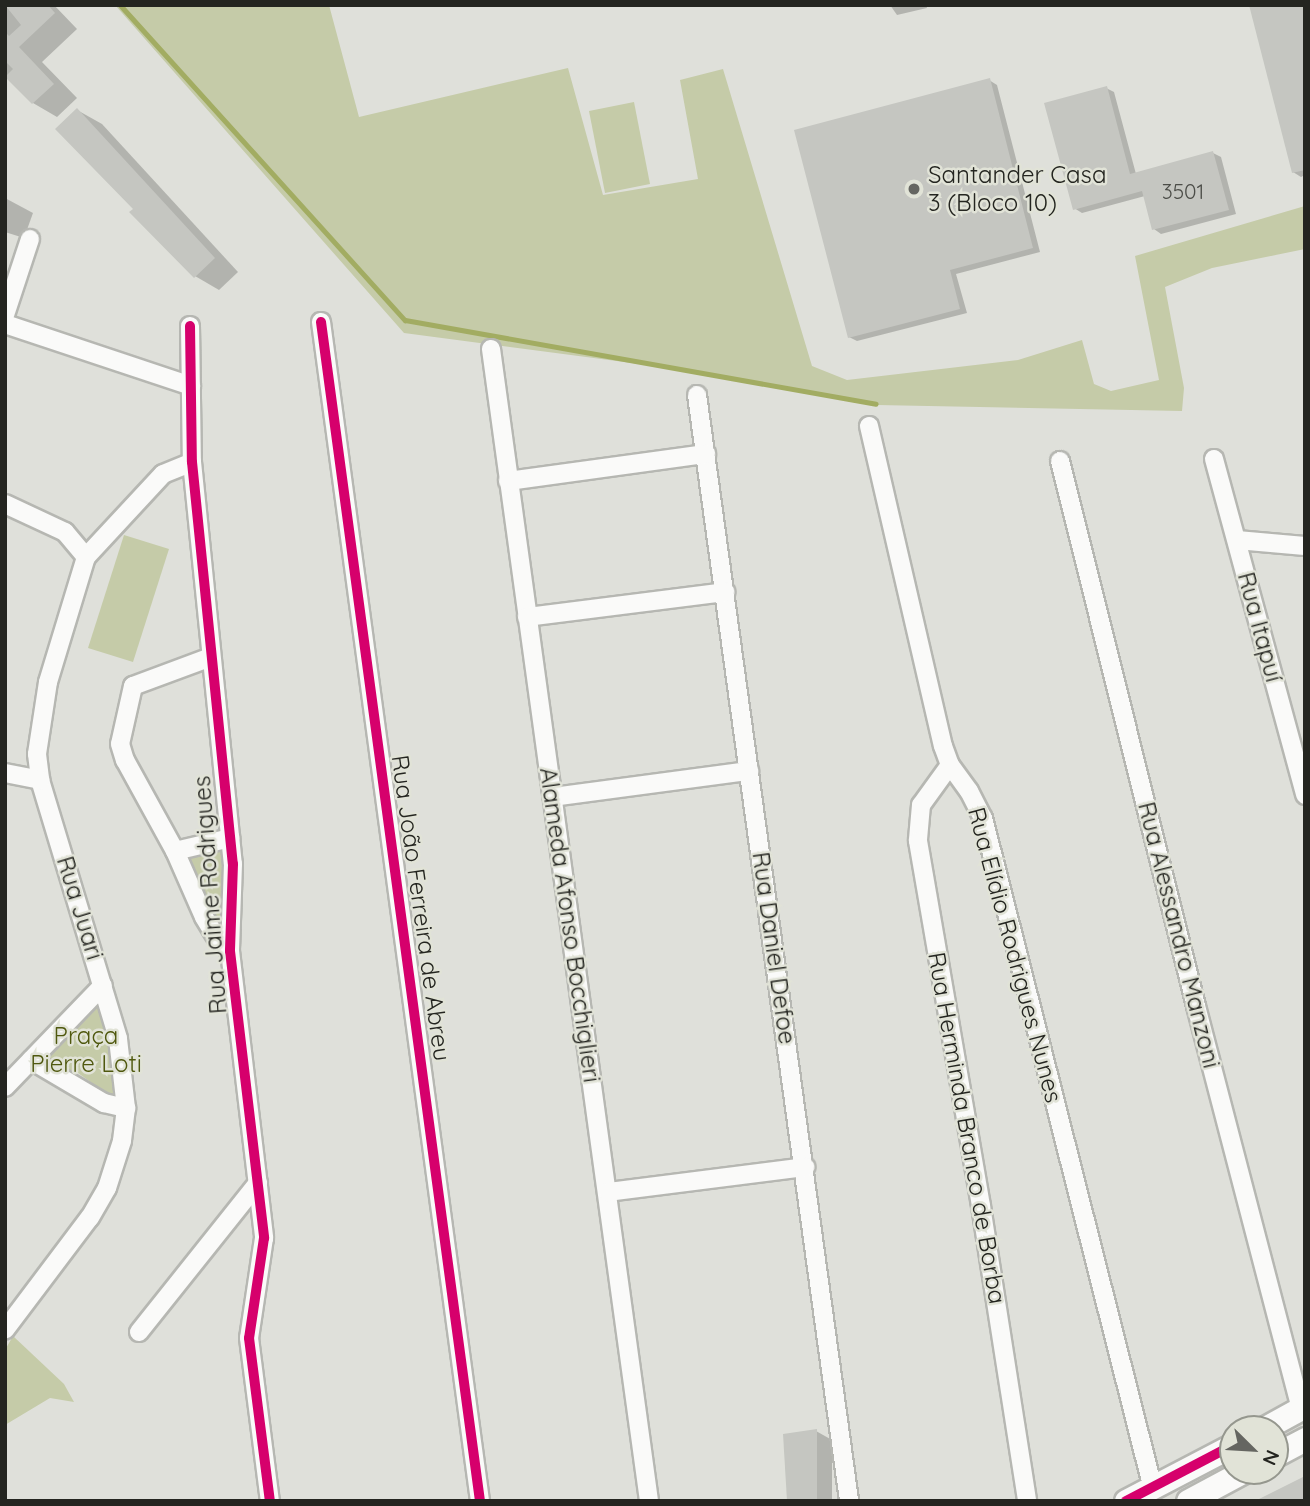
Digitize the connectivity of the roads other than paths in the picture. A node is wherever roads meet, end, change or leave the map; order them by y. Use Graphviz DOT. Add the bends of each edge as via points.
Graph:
graph roads {
  1 [pos="30,239"];
  2 [pos="5,315"];
  3 [pos="321,322"];
  4 [pos="5,324"];
  5 [pos="190,326"];
  6 [pos="491,349"];
  7 [pos="191,386"];
  8 [pos="697,395"];
  9 [pos="869,426"];
  10 [pos="706,454"];
  11 [pos="1214,459"];
  12 [pos="1060,461"];
  13 [pos="192,462"];
  14 [pos="508,481"];
  15 [pos="5,504"];
  16 [pos="1237,540"];
  17 [pos="1305,546"];
  18 [pos="86,557"];
  19 [pos="725,592"];
  20 [pos="527,618"];
  21 [pos="212,657"];
  22 [pos="950,765"];
  23 [pos="749,771"];
  24 [pos="5,773"];
  25 [pos="40,780"];
  26 [pos="1305,795"];
  27 [pos="553,797"];
  28 [pos="230,838"];
  29 [pos="175,851"];
  30 [pos="230,951"];
  31 [pos="103,985"];
  32 [pos="31,1060"];
  33 [pos="5,1087"];
  34 [pos="126,1108"];
  35 [pos="805,1167"];
  36 [pos="258,1183"];
  37 [pos="608,1192"];
  38 [pos="5,1330"];
  39 [pos="139,1332"];
  40 [pos="1303,1407"];
  41 [pos="1305,1439"];
  42 [pos="1289,1448"];
  43 [pos="1219,1453"];
  44 [pos="1219,1484"];
  45 [pos="1153,1489"];
  46 [pos="270,1501"];
  47 [pos="480,1501"];
  48 [pos="649,1501"];
  49 [pos="849,1501"];
  50 [pos="1027,1501"];
  51 [pos="1126,1501"];
  52 [pos="1188,1501"];
  1 -- 2 [label="street"];
  3 -- 47 [label="street, Rua João Ferreira de Abreu"];
  4 -- 7 [label="street"];
  5 -- 7 [label="street, Rua Jaime Rodrigues"];
  6 -- 14 [label="street, Alameda Afonso Bocchiglieri"];
  7 -- 13 [label="street, Rua Jaime Rodrigues"];
  8 -- 10 [label="street, Rua Daniel Defoe"];
  9 -- 22 [label="street, Rua Elídio Rodrigues Nunes"];
  10 -- 14 [label="street"];
  10 -- 19 [label="street, Rua Daniel Defoe"];
  11 -- 16 [label="street, Rua Itapuí"];
  12 -- 40 [label="street, Rua Alessandro Manzoni" via="1196,1006"];
  13 -- 18 [label="street" via="163,474"];
  13 -- 21 [label="street, Rua Jaime Rodrigues"];
  14 -- 20 [label="street, Alameda Afonso Bocchiglieri"];
  15 -- 18 [label="street" via="65,532"];
  16 -- 17 [label="street"];
  16 -- 26 [label="street, Rua Itapuí"];
  18 -- 25 [label="street, Rua Juari" via="48,682 38,744"];
  19 -- 20 [label="street"];
  19 -- 23 [label="street, Rua Daniel Defoe"];
  20 -- 27 [label="street, Alameda Afonso Bocchiglieri"];
  21 -- 28 [label="street, Rua Jaime Rodrigues"];
  21 -- 29 [label="street" via="133,686 120,738 125,760"];
  22 -- 45 [label="street, Rua Elídio Rodrigues Nunes" via="983,818"];
  22 -- 50 [label="street, Rua Herminda Branco de Borba" via="921,805 918,841 982,1206"];
  23 -- 27 [label="street"];
  23 -- 35 [label="street, Rua Daniel Defoe"];
  24 -- 25 [label="street"];
  25 -- 31 [label="street, Rua Juari"];
  27 -- 37 [label="street, Alameda Afonso Bocchiglieri"];
  28 -- 29 [label="street"];
  28 -- 30 [label="street, Rua Jaime Rodrigues"];
  29 -- 30 [label="street" via="204,917"];
  30 -- 36 [label="street, Rua Jaime Rodrigues"];
  31 -- 32 [label="street"];
  31 -- 34 [label="street, Rua Juari" via="118,1039"];
  32 -- 33 [label="street"];
  32 -- 34 [label="street" via="104,1103"];
  34 -- 38 [label="street, Rua Juari" via="117,1162 107,1188"];
  35 -- 37 [label="street"];
  35 -- 49 [label="street, Rua Daniel Defoe"];
  36 -- 39 [label="street"];
  36 -- 46 [label="street, Rua Jaime Rodrigues" via="264,1254 249,1338"];
  37 -- 48 [label="street, Alameda Afonso Bocchiglieri"];
  41 -- 42 [label="main road"];
  43 -- 45 [label="main road"];
  44 -- 52 [label="main road"];
  45 -- 51 [label="main road"];
}
